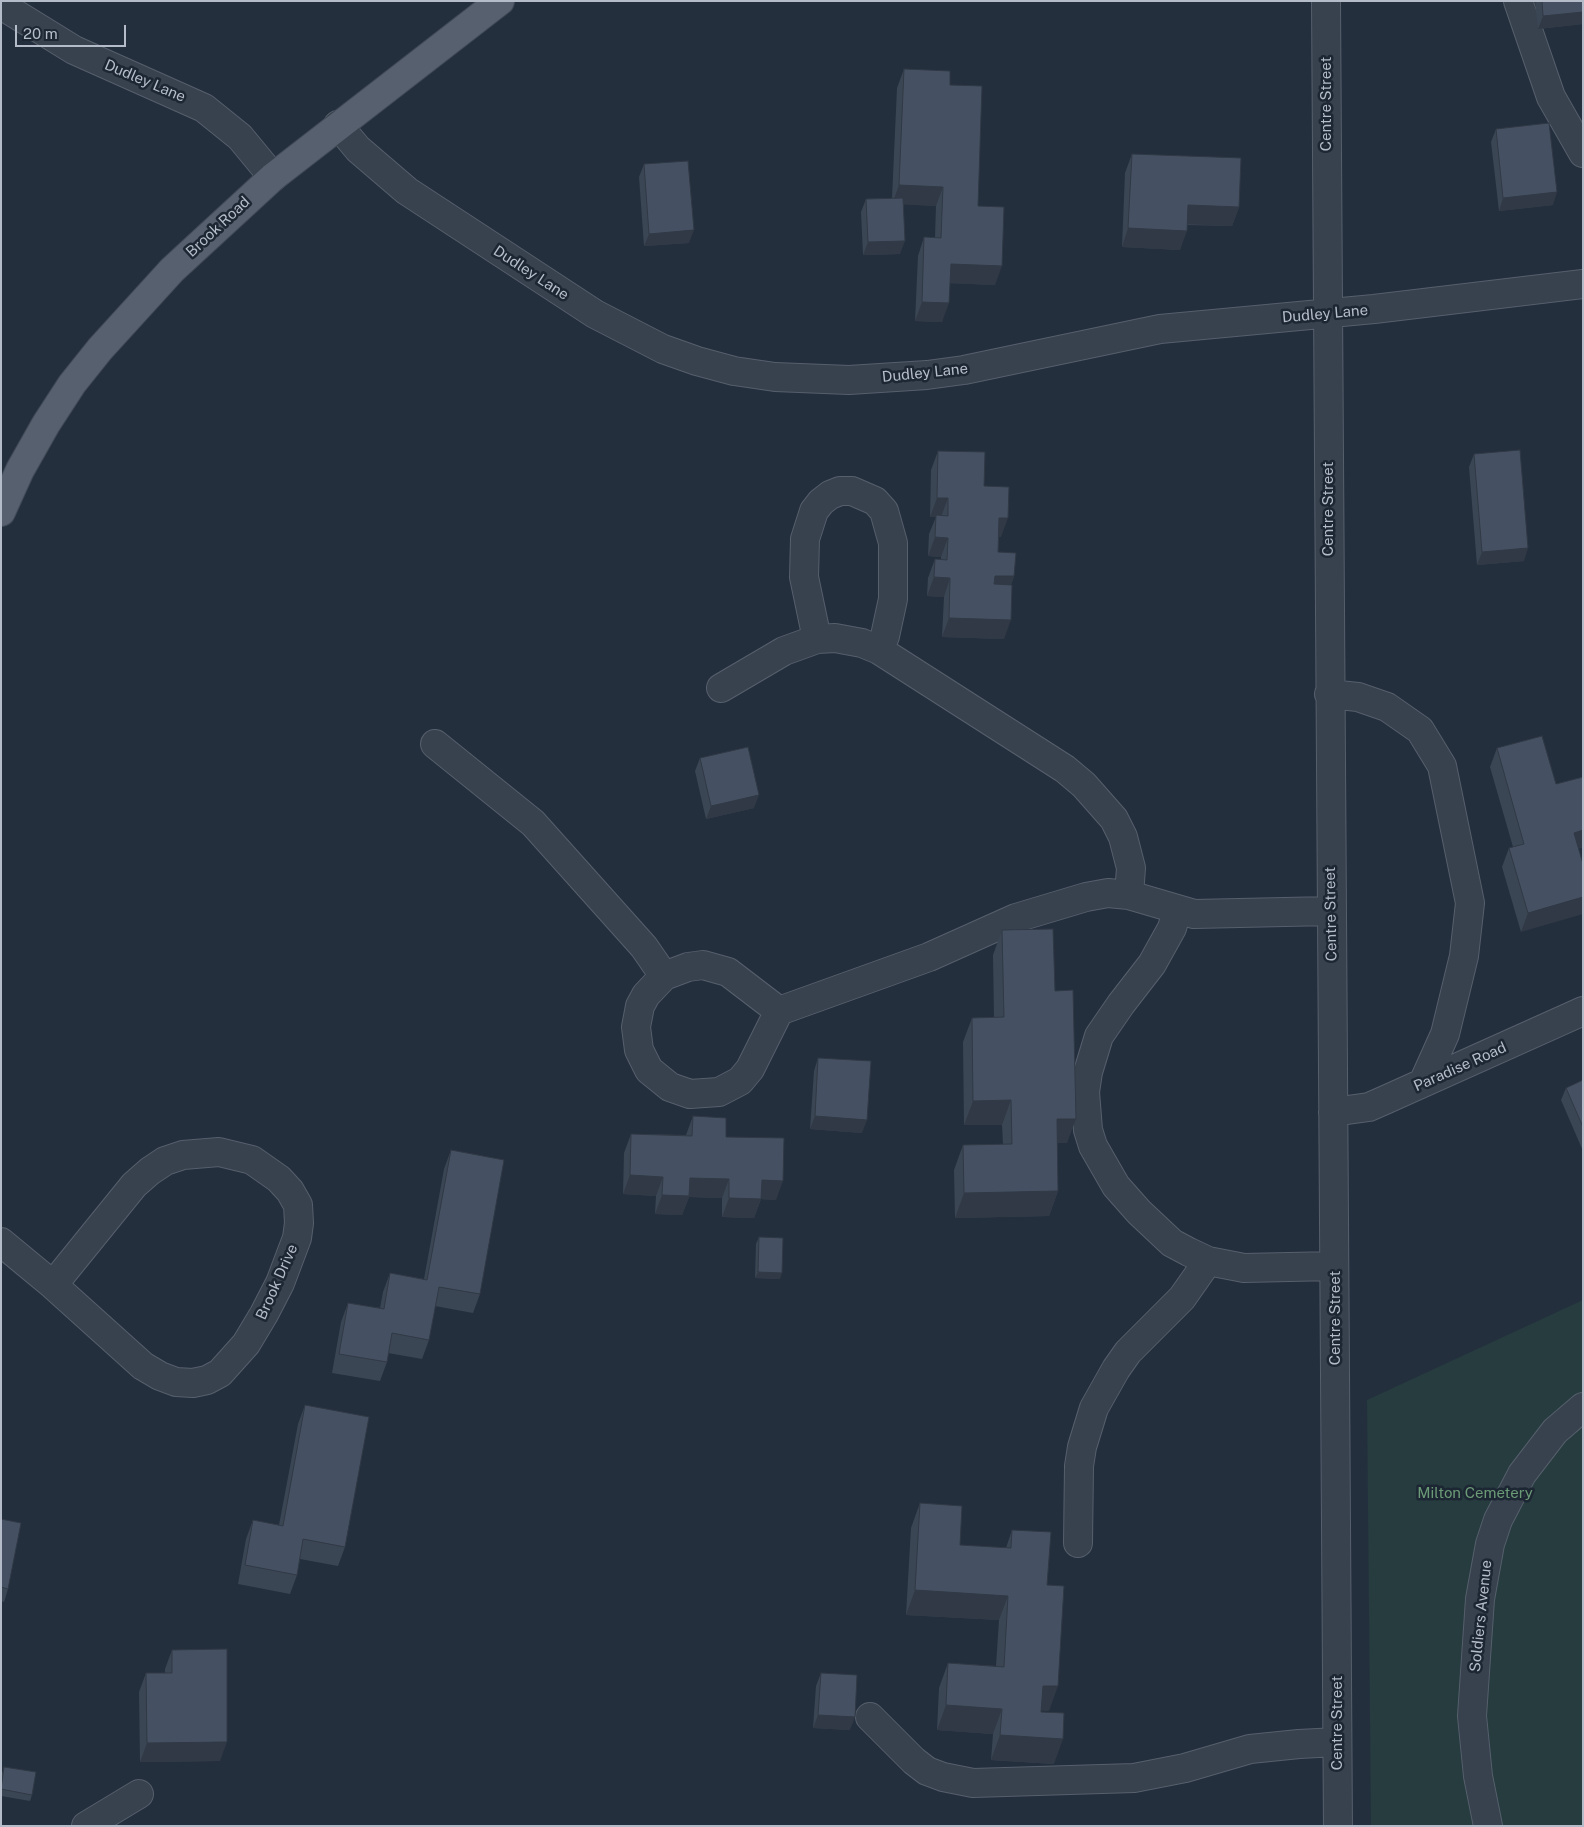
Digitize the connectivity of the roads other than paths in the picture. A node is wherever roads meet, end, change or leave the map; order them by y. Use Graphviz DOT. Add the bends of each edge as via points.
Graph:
graph roads {
  1 [pos="500,1"];
  2 [pos="1326,1"];
  3 [pos="1518,1"];
  4 [pos="1,5"];
  5 [pos="338,125"];
  6 [pos="1583,152"];
  7 [pos="273,177"];
  8 [pos="1583,284"];
  9 [pos="1327,314"];
  10 [pos="1,512"];
  11 [pos="817,639"];
  12 [pos="879,650"];
  13 [pos="721,688"];
  14 [pos="1329,694"];
  15 [pos="435,744"];
  16 [pos="1129,895"];
  17 [pos="1177,910"];
  18 [pos="1330,911"];
  19 [pos="664,976"];
  20 [pos="779,1011"];
  21 [pos="1583,1011"];
  22 [pos="1423,1083"];
  23 [pos="1334,1112"];
  24 [pos="1,1242"];
  25 [pos="1208,1261"];
  26 [pos="1334,1266"];
  27 [pos="54,1285"];
  28 [pos="1583,1407"];
  29 [pos="1078,1543"];
  30 [pos="870,1717"];
  31 [pos="1337,1742"];
  32 [pos="139,1794"];
  33 [pos="86,1826"];
  34 [pos="1338,1826"];
  35 [pos="1488,1826"];
  1 -- 5 [label="main road, Brook Road"];
  2 -- 9 [label="street, Centre Street"];
  3 -- 6 [label="street" via="1551,97"];
  4 -- 7 [label="street, Dudley Lane" via="74,50 204,108 240,137"];
  5 -- 7 [label="main road, Brook Road"];
  5 -- 9 [label="street, Dudley Lane" via="358,149 407,191 595,314 663,349 734,371 810,380 894,378 964,370 1160,330"];
  7 -- 10 [label="main road, Brook Road" via="172,270 100,349 46,424"];
  8 -- 9 [label="street, Dudley Lane"];
  9 -- 14 [label="street, Centre Street"];
  11 -- 12 [label="street" via="862,642"];
  11 -- 12 [label="street" via="804,577 805,539 821,502 830,494 852,491 875,501 884,511 892,543 893,599"];
  11 -- 13 [label="street" via="784,651"];
  12 -- 16 [label="street" via="1065,769 1084,785 1114,819 1123,837 1131,868"];
  14 -- 18 [label="street, Centre Street"];
  14 -- 22 [label="street" via="1358,697 1387,707 1420,730 1442,766 1470,903 1464,956 1445,1034"];
  15 -- 19 [label="street" via="533,823 644,947"];
  16 -- 17 [label="street"];
  16 -- 20 [label="street" via="1108,893 1066,902 990,929 929,958"];
  17 -- 18 [label="street" via="1213,915"];
  17 -- 25 [label="street" via="1172,928 1152,964 1099,1036 1088,1072 1085,1111 1093,1146 1116,1186 1172,1243"];
  18 -- 23 [label="street, Centre Street"];
  19 -- 20 [label="street" via="688,967 715,967 738,978"];
  19 -- 20 [label="street" via="640,1006 636,1040 649,1070 660,1081 680,1092 702,1095 719,1092 740,1081 750,1069"];
  21 -- 22 [label="street, Paradise Road"];
  22 -- 23 [label="street, Paradise Road" via="1369,1106"];
  23 -- 26 [label="street, Centre Street"];
  24 -- 27 [label="street, Brook Drive"];
  25 -- 26 [label="street" via="1244,1268"];
  25 -- 29 [label="street" via="1182,1298 1128,1352 1094,1408 1079,1466"];
  26 -- 31 [label="street, Centre Street"];
  27 -- 27 [label="street, Brook Drive" via="134,1185 165,1161 183,1155 219,1152 252,1160 280,1179 298,1205 299,1223 292,1254 264,1314 232,1360 220,1373 207,1380 184,1383 160,1376 127,1353"];
  28 -- 35 [label="street, Soldiers Avenue" via="1555,1432 1527,1467 1490,1544 1480,1599 1472,1716 1478,1776"];
  30 -- 31 [label="street" via="927,1771 973,1783 1134,1778 1185,1768 1250,1749"];
  31 -- 34 [label="street, Centre Street"];
  32 -- 33 [label="street"];
}
